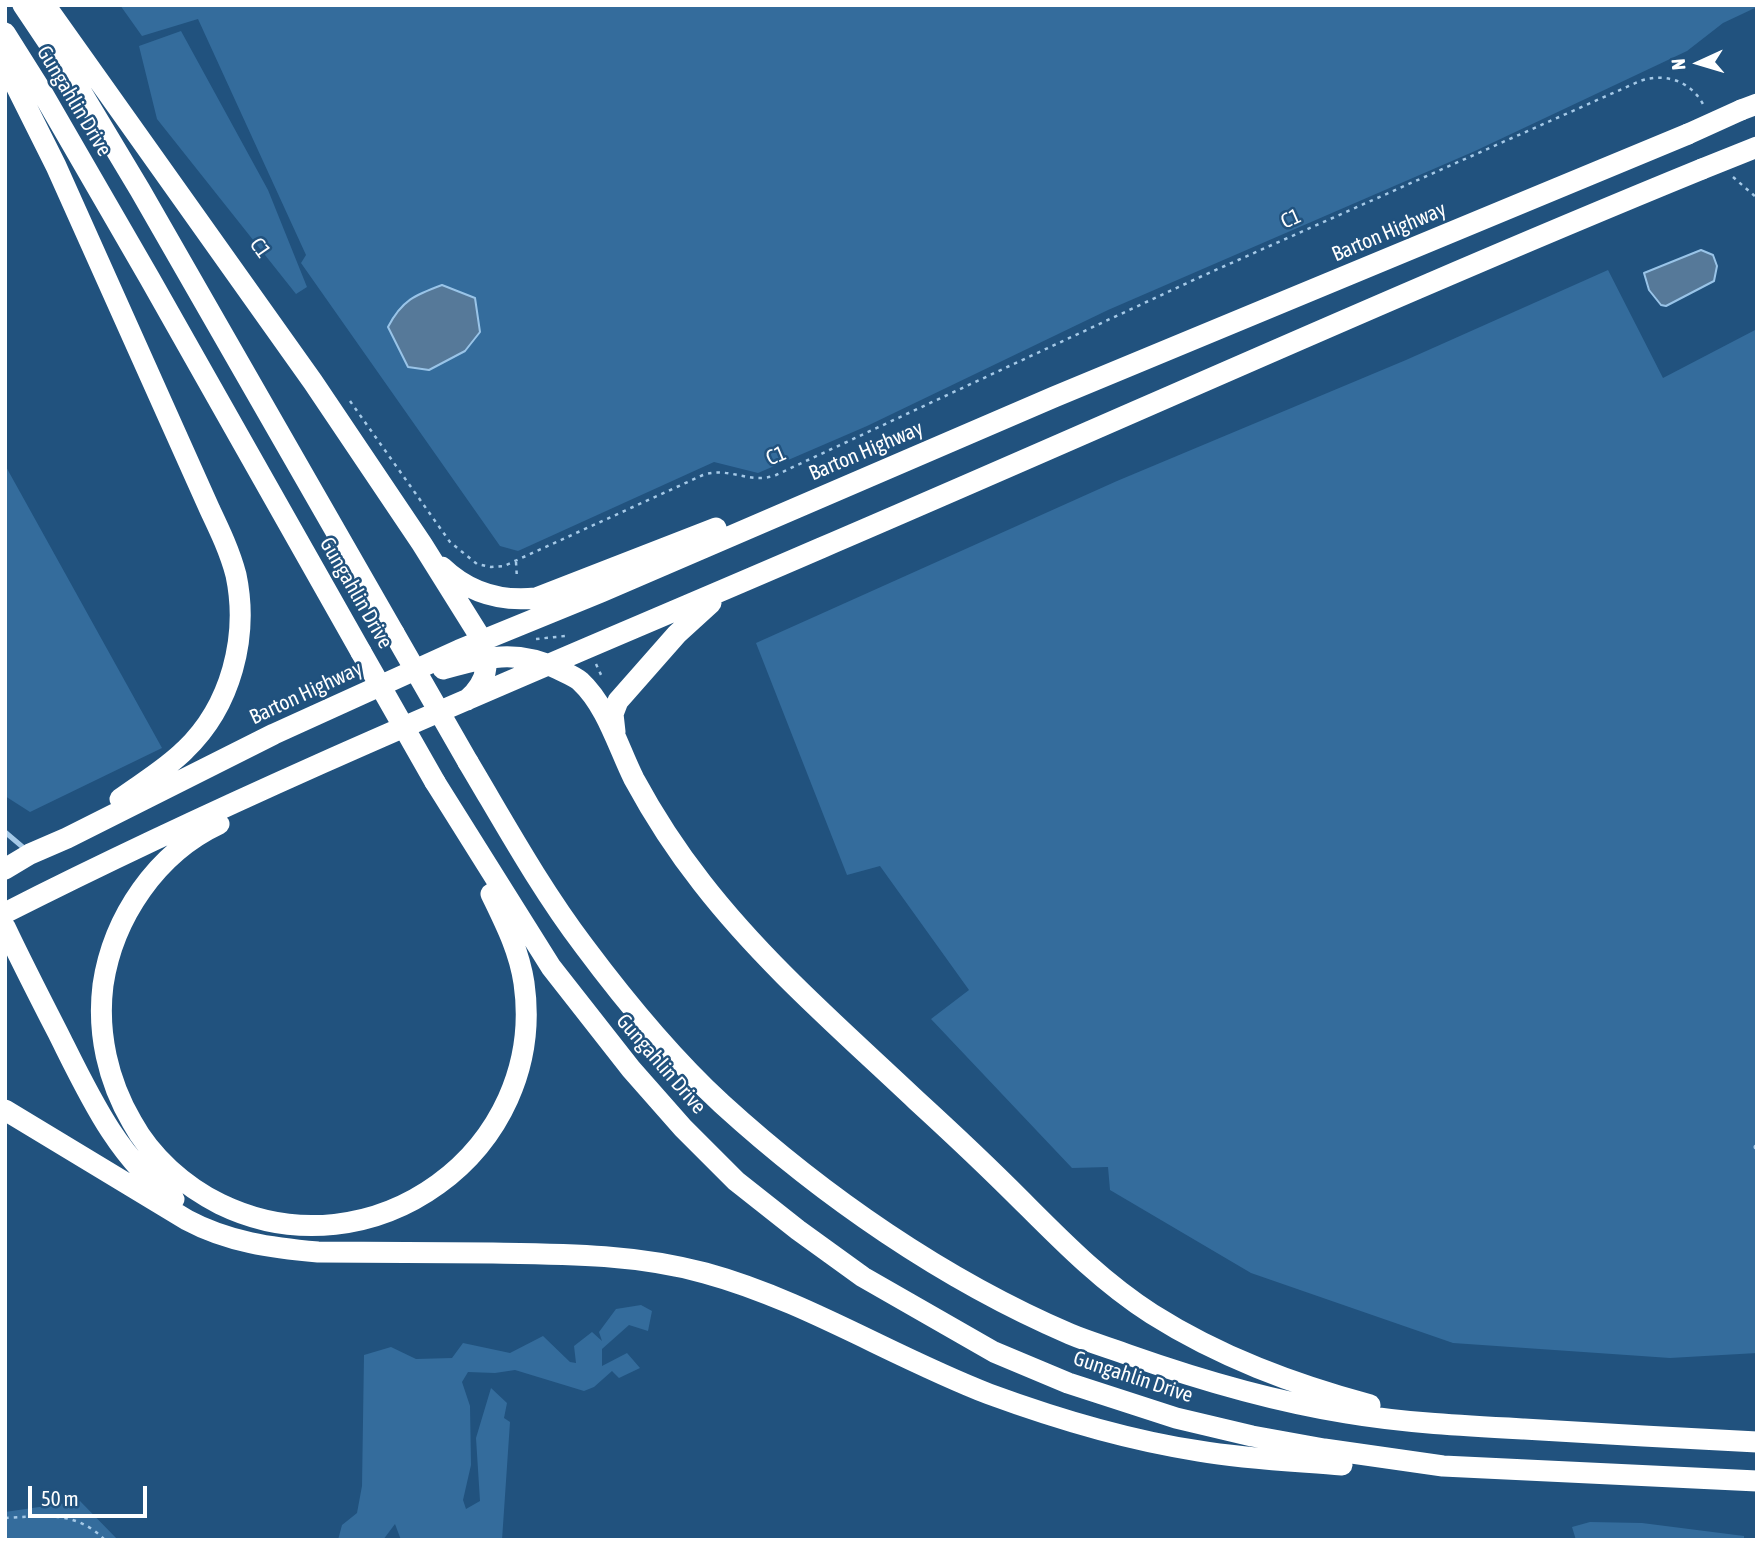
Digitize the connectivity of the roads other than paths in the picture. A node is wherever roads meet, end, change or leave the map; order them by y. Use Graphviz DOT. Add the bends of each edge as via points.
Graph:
graph roads {
  1 [pos="23,5"];
  2 [pos="45,5"];
  3 [pos="5,33"];
  4 [pos="5,64"];
  5 [pos="1749,107"];
  6 [pos="1757,147"];
  7 [pos="1054,397"];
  8 [pos="422,544"];
  9 [pos="728,588"];
  10 [pos="484,650"];
  11 [pos="549,665"];
  12 [pos="466,702"];
  13 [pos="382,738"];
  14 [pos="621,751"];
  15 [pos="435,782"];
  16 [pos="5,832"];
  17 [pos="77,832"];
  18 [pos="15,864"];
  19 [pos="5,913"];
  20 [pos="5,927"];
  21 [pos="5,1110"];
  22 [pos="252,1243"];
  23 [pos="1464,1425"];
  24 [pos="1757,1442"];
  25 [pos="1443,1466"];
  26 [pos="1757,1481"];
  1 -- 23 [label="highway, Gungahlin Drive, bridge" via="140,190 538,879 582,944 670,1051 719,1101 834,1197 888,1233 952,1273 1071,1334 1265,1396 1346,1413"];
  2 -- 8 [label="highway" via="313,382"];
  3 -- 15 [label="highway, Gungahlin Drive, bridge"];
  4 -- 17 [label="highway" via="61,177 226,546 240,603 233,667 207,723 183,752"];
  5 -- 7 [label="highway, Barton Highway, bridge"];
  6 -- 9 [label="highway, bridge"];
  7 -- 8 [label="highway" via="545,596 514,600 488,595 461,583"];
  7 -- 10 [label="highway, Barton Highway" via="519,626"];
  8 -- 10 [label="highway"];
  9 -- 11 [label="highway"];
  9 -- 14 [label="highway" via="685,626 616,705 614,725"];
  10 -- 11 [label="highway"];
  10 -- 12 [label="highway" via="484,679"];
  10 -- 17 [label="highway, Barton Highway" via="387,684 274,734"];
  11 -- 12 [label="highway"];
  11 -- 14 [label="highway" via="575,678 591,694"];
  12 -- 13 [label="highway"];
  13 -- 15 [label="highway" via="333,772 215,825 185,845 142,888 114,943 102,1008 104,1048 119,1097 136,1130 160,1160 214,1200 247,1215 286,1224 321,1226 370,1218 418,1198 451,1175 501,1113 524,1045 526,1003 521,965 508,929"];
  13 -- 19 [label="highway" via="188,824"];
  14 -- 23 [label="highway" via="678,851 755,946 1106,1281 1196,1341 1273,1375 1387,1410"];
  15 -- 25 [label="highway, Gungahlin Drive" via="551,967 631,1069 736,1181 863,1277 994,1352 1118,1400 1252,1436"];
  16 -- 18 [label="lane"];
  17 -- 18 [label="highway, Barton Highway"];
  20 -- 22 [label="highway" via="80,1077 129,1156 170,1197"];
  21 -- 22 [label="highway" via="187,1220"];
  22 -- 25 [label="highway" via="317,1252 564,1254 663,1263 777,1298 917,1364 1062,1420 1171,1447 1258,1458 1370,1467"];
  23 -- 24 [label="highway, Gungahlin Drive"];
  25 -- 26 [label="highway, Gungahlin Drive"];
}
